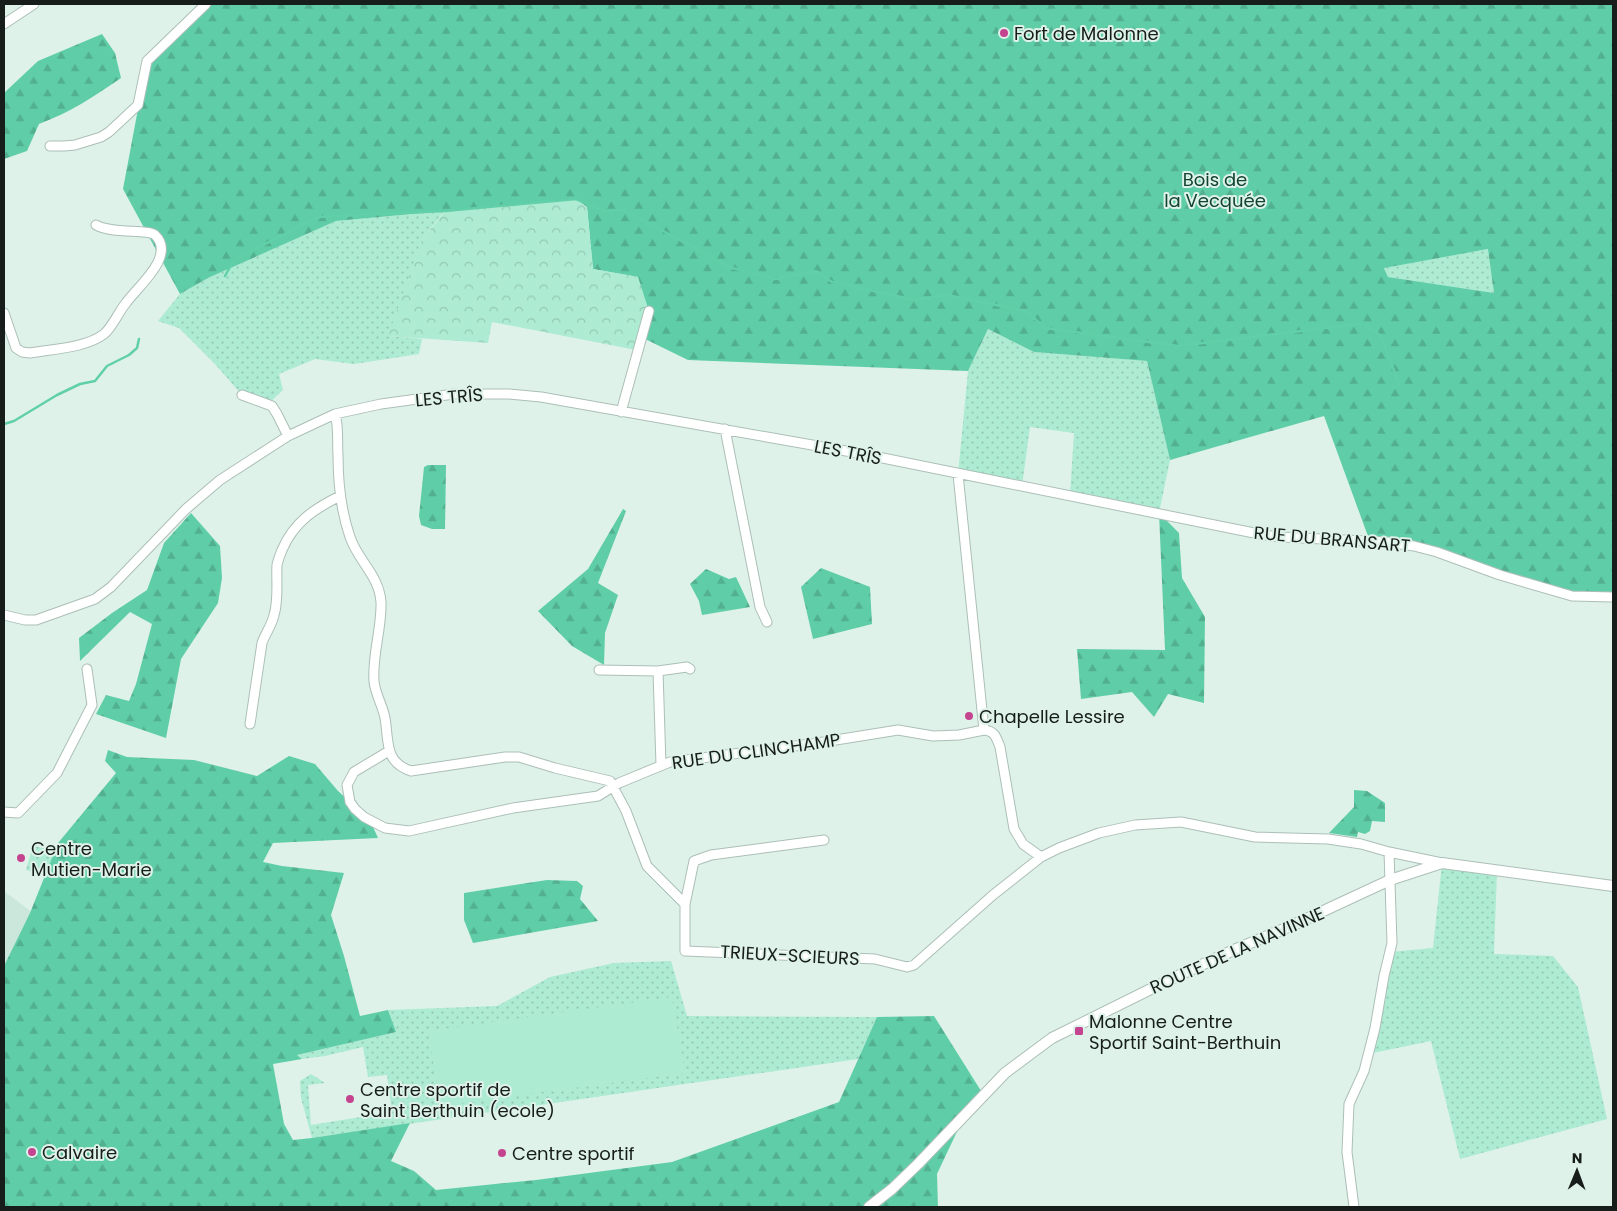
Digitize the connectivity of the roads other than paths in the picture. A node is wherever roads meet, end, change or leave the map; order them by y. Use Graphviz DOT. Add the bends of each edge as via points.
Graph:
graph roads {
  1 [pos="34,4"];
  2 [pos="206,4"];
  3 [pos="4,24"];
  4 [pos="50,146"];
  5 [pos="96,225"];
  6 [pos="649,311"];
  7 [pos="4,313"];
  8 [pos="242,394"];
  9 [pos="620,412"];
  10 [pos="335,414"];
  11 [pos="725,429"];
  12 [pos="288,436"];
  13 [pos="958,474"];
  14 [pos="340,496"];
  15 [pos="1613,597"];
  16 [pos="4,615"];
  17 [pos="767,622"];
  18 [pos="690,668"];
  19 [pos="87,669"];
  20 [pos="599,670"];
  21 [pos="658,671"];
  22 [pos="250,724"];
  23 [pos="984,730"];
  24 [pos="389,751"];
  25 [pos="662,765"];
  26 [pos="613,788"];
  27 [pos="4,812"];
  28 [pos="824,840"];
  29 [pos="1389,852"];
  30 [pos="1041,857"];
  31 [pos="1442,864"];
  32 [pos="1390,880"];
  33 [pos="1613,886"];
  34 [pos="686,904"];
  35 [pos="869,1207"];
  36 [pos="1354,1207"];
  1 -- 3 [label="street"];
  2 -- 4 [label="street" via="147,61 138,105 109,132 75,145"];
  5 -- 7 [label="street" via="113,231 155,235 161,250 155,269 127,301 105,334 83,344 22,352 16,348"];
  6 -- 9 [label="street"];
  8 -- 12 [label="street" via="272,406"];
  9 -- 10 [label="street, LES TRÎS" via="541,397 475,393 381,404"];
  9 -- 11 [label="street, LES TRÎS"];
  10 -- 12 [label="street, LES TRÎS"];
  10 -- 14 [label="street"];
  11 -- 13 [label="street, LES TRÎS"];
  11 -- 17 [label="street" via="760,607"];
  12 -- 16 [label="street, LES TRÎS" via="220,480 100,596 36,620"];
  13 -- 15 [label="street, RUE DU BRANSART" via="1264,535 1414,546 1572,596"];
  13 -- 23 [label="street"];
  14 -- 22 [label="street" via="317,508 299,524 286,540 277,562 276,606 262,643"];
  14 -- 24 [label="street" via="350,539 376,581 381,602 374,683 385,716"];
  18 -- 21 [label="street"];
  19 -- 27 [label="street" via="92,705 57,773 18,813"];
  20 -- 21 [label="street"];
  21 -- 25 [label="street"];
  23 -- 25 [label="street, RUE DU CLINCHAMP" via="933,736 898,730"];
  23 -- 30 [label="street" via="995,734 1000,747 1014,829 1023,844"];
  24 -- 26 [label="street" via="401,768 411,771 519,757 610,781"];
  24 -- 26 [label="street, RUE DU CLINCHAMP" via="354,772 347,785 350,802 355,809 385,828 409,831 513,808 598,796"];
  25 -- 26 [label="street, RUE DU CLINCHAMP"];
  26 -- 34 [label="street" via="626,811 647,866"];
  28 -- 34 [label="street" via="711,855 694,861"];
  29 -- 30 [label="street" via="1328,839 1255,838 1181,822 1163,822 1100,834"];
  29 -- 31 [label="street"];
  29 -- 32 [label="street"];
  30 -- 34 [label="street, TRIEUX-SCIEURS" via="914,965 907,967 875,959 685,951"];
  31 -- 32 [label="street, ROUTE DE LA NAVINNE"];
  31 -- 33 [label="street, ROUTE DE LA NAVINNE"];
  32 -- 35 [label="street, ROUTE DE LA NAVINNE" via="1171,979 1052,1038 1005,1074 918,1164"];
  32 -- 36 [label="street" via="1392,943 1364,1071 1348,1104 1347,1152"];
}
